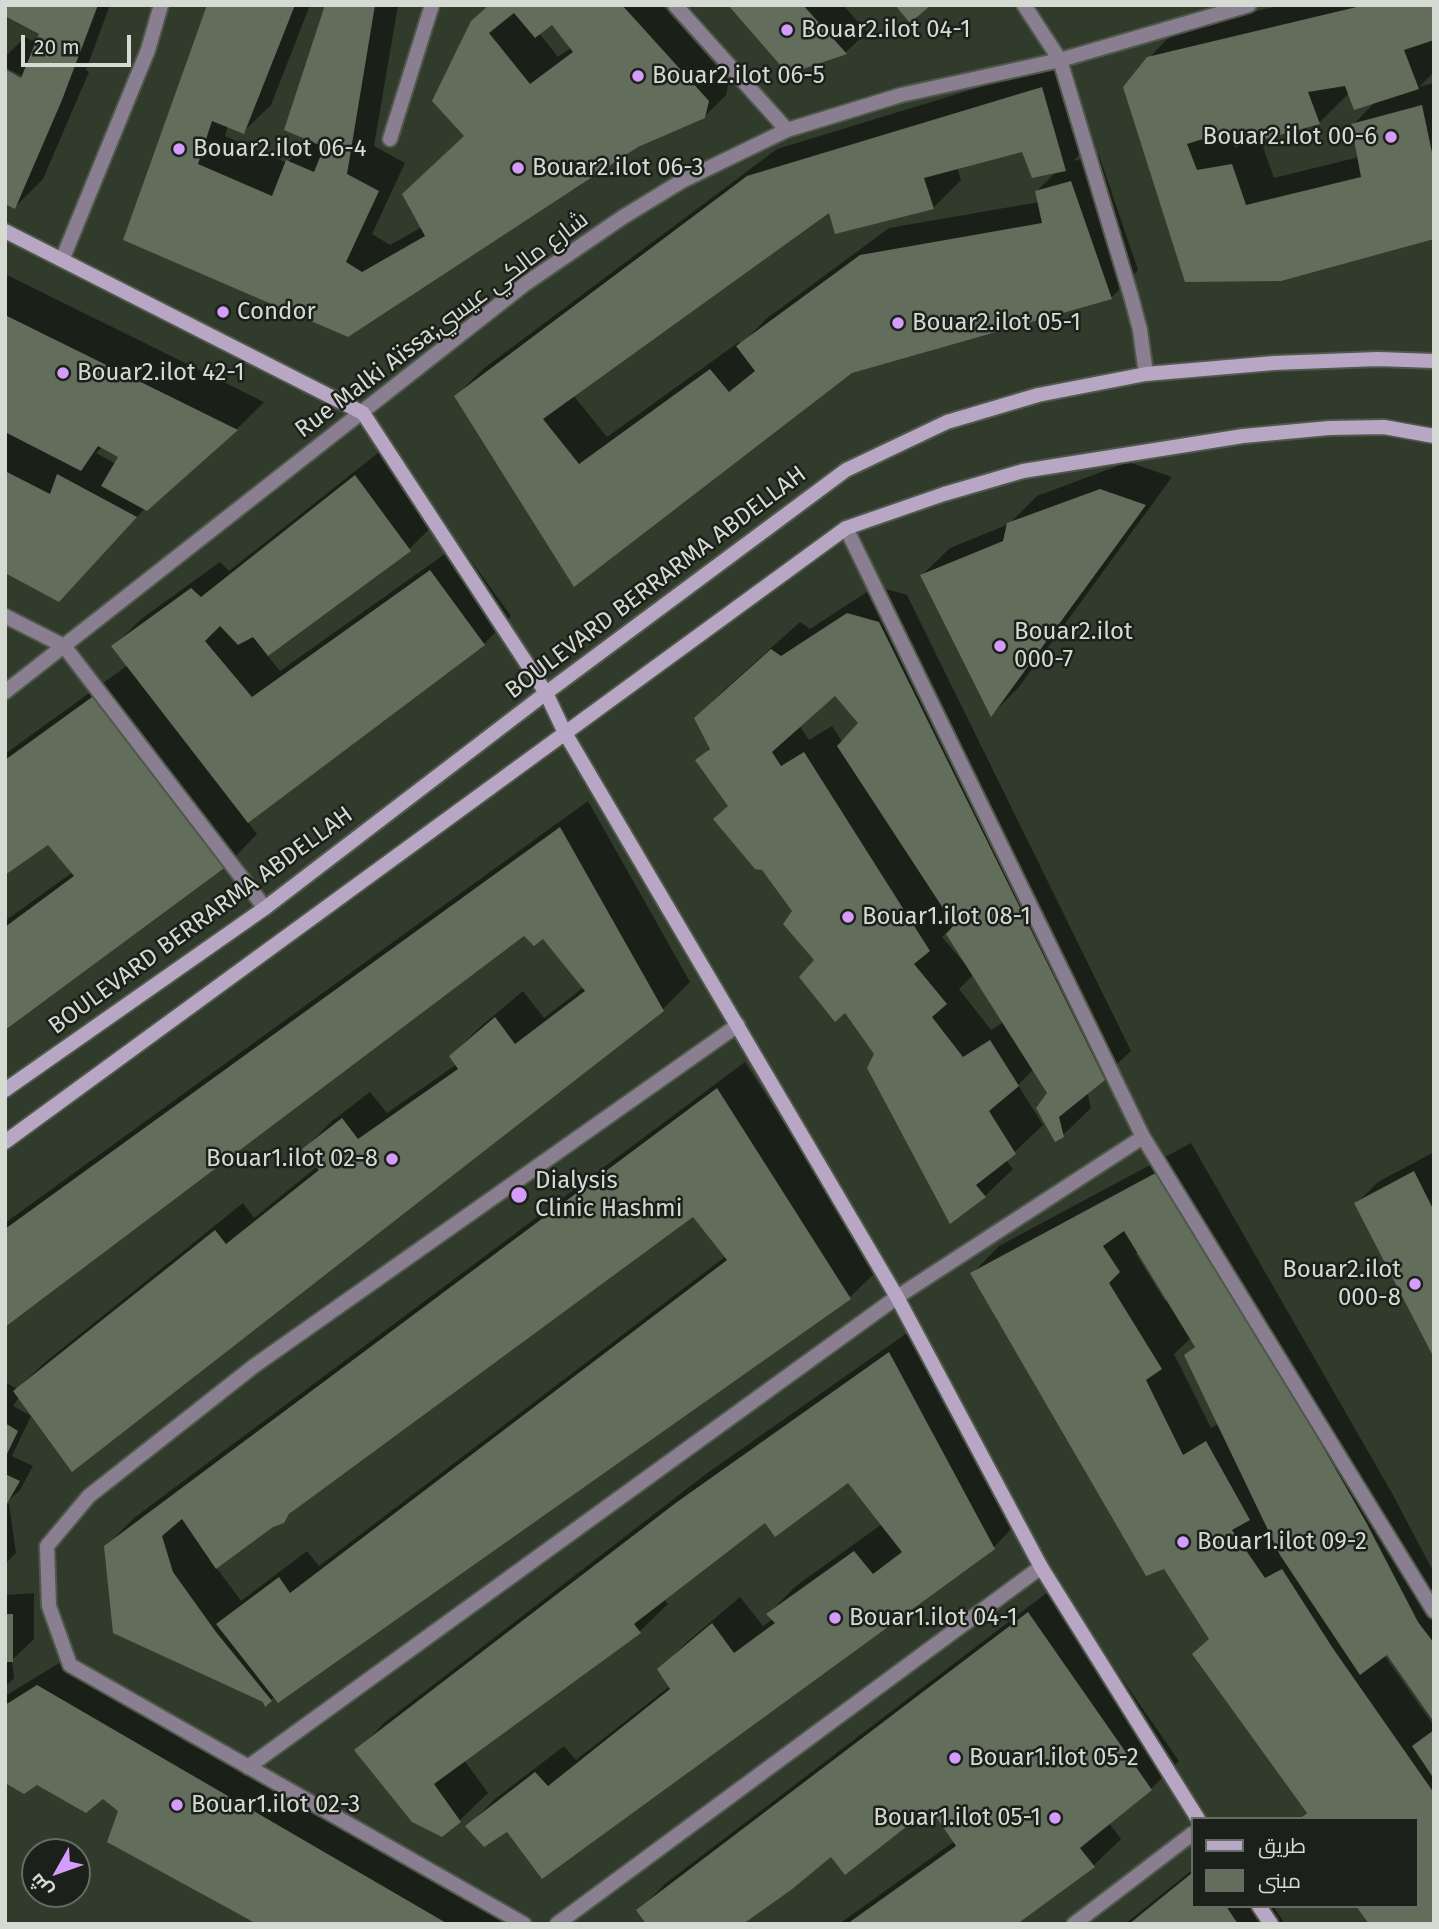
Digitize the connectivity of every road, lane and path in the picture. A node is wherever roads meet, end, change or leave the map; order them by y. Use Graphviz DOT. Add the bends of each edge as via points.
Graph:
graph roads {
  1 [pos="161,5"];
  2 [pos="432,5"];
  3 [pos="675,5"];
  4 [pos="1024,5"];
  5 [pos="1249,5"];
  6 [pos="1060,60"];
  7 [pos="787,130"];
  8 [pos="390,139"];
  9 [pos="5,231"];
  10 [pos="62,260"];
  11 [pos="1434,361"];
  12 [pos="1146,374"];
  13 [pos="363,413"];
  14 [pos="1434,436"];
  15 [pos="846,528"];
  16 [pos="5,616"];
  17 [pos="64,646"];
  18 [pos="5,692"];
  19 [pos="546,693"];
  20 [pos="565,733"];
  21 [pos="265,908"];
  22 [pos="738,1025"];
  23 [pos="5,1090"];
  24 [pos="1143,1138"];
  25 [pos="5,1142"];
  26 [pos="897,1297"];
  27 [pos="1041,1567"];
  28 [pos="1434,1611"];
  29 [pos="248,1767"];
  30 [pos="1197,1817"];
  31 [pos="1190,1836"];
  32 [pos="1260,1908"];
  33 [pos="524,1924"];
  34 [pos="557,1924"];
  35 [pos="1074,1924"];
  36 [pos="1271,1924"];
  1 -- 10 [label="street" via="148,50"];
  2 -- 8 [label="street"];
  3 -- 7 [label="street"];
  4 -- 6 [label="street"];
  5 -- 6 [label="street, Rue Malki Aïssa;شارع مالكي عيسي"];
  6 -- 7 [label="street, Rue Malki Aïssa;شارع مالكي عيسي" via="901,94"];
  6 -- 12 [label="street" via="1131,296"];
  7 -- 13 [label="street, Rue Malki Aïssa;شارع مالكي عيسي" via="682,181 622,217 525,284"];
  9 -- 10 [label="main road"];
  10 -- 13 [label="main road"];
  11 -- 12 [label="main road, BOULEVARD BERRARMA ABDELLAH" via="1274,363"];
  12 -- 19 [label="main road, BOULEVARD BERRARMA ABDELLAH" via="1038,395 947,422 846,470"];
  13 -- 17 [label="street, Rue Malki Aïssa;شارع مالكي عيسي"];
  13 -- 19 [label="main road"];
  14 -- 15 [label="main road" via="1384,427 1242,436 1023,471"];
  15 -- 20 [label="main road"];
  15 -- 24 [label="street"];
  16 -- 17 [label="street"];
  17 -- 18 [label="street, Rue Malki Aïssa;شارع مالكي عيسي"];
  17 -- 21 [label="street"];
  19 -- 20 [label="main road"];
  19 -- 21 [label="main road, BOULEVARD BERRARMA ABDELLAH"];
  20 -- 22 [label="main road"];
  20 -- 25 [label="main road"];
  21 -- 23 [label="main road, BOULEVARD BERRARMA ABDELLAH"];
  22 -- 26 [label="main road"];
  22 -- 29 [label="street" via="254,1366 89,1496 47,1546 49,1606 70,1665"];
  24 -- 26 [label="street"];
  24 -- 28 [label="street"];
  26 -- 27 [label="main road"];
  26 -- 29 [label="street"];
  27 -- 30 [label="main road"];
  27 -- 34 [label="street"];
  29 -- 33 [label="street"];
  31 -- 35 [label="street"];
  32 -- 36 [label="main road"];
}
